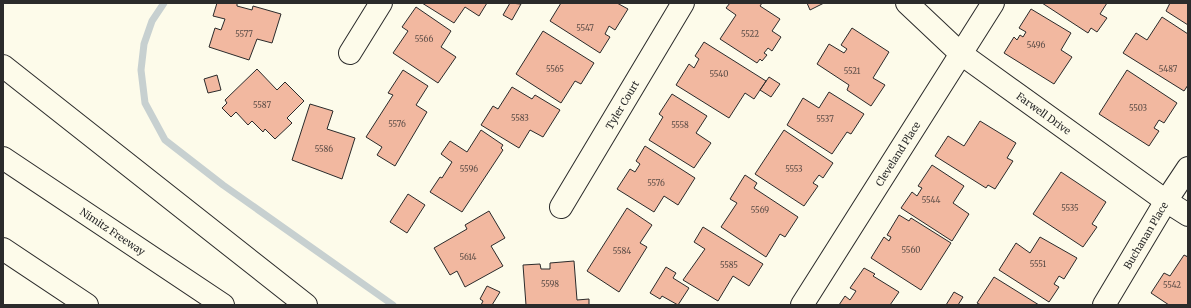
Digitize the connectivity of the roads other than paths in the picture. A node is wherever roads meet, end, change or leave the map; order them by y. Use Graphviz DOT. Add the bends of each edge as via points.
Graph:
graph roads {
  1 [pos="381,3"];
  2 [pos="683,3"];
  3 [pos="907,3"];
  4 [pos="993,3"];
  5 [pos="350,52"];
  6 [pos="960,53"];
  7 [pos="3,66"];
  8 [pos="3,158"];
  9 [pos="1188,168"];
  10 [pos="1166,201"];
  11 [pos="561,207"];
  12 [pos="1188,215"];
  13 [pos="3,249"];
  14 [pos="87,305"];
  15 [pos="223,305"];
  16 [pos="306,305"];
  17 [pos="802,305"];
  18 [pos="1104,305"];
  1 -- 5 [label="main road"];
  2 -- 11 [label="main road, Tyler Court"];
  3 -- 6 [label="main road, Farwell Drive"];
  4 -- 6 [label="main road, Cleveland Place"];
  6 -- 10 [label="main road, Farwell Drive"];
  6 -- 17 [label="main road, Cleveland Place"];
  7 -- 16 [label="main road"];
  8 -- 15 [label="main road, Nimitz Freeway"];
  9 -- 10 [label="main road, Buchanan Place"];
  10 -- 12 [label="main road, Farwell Drive"];
  10 -- 18 [label="main road, Buchanan Place"];
  13 -- 14 [label="main road"];
}
